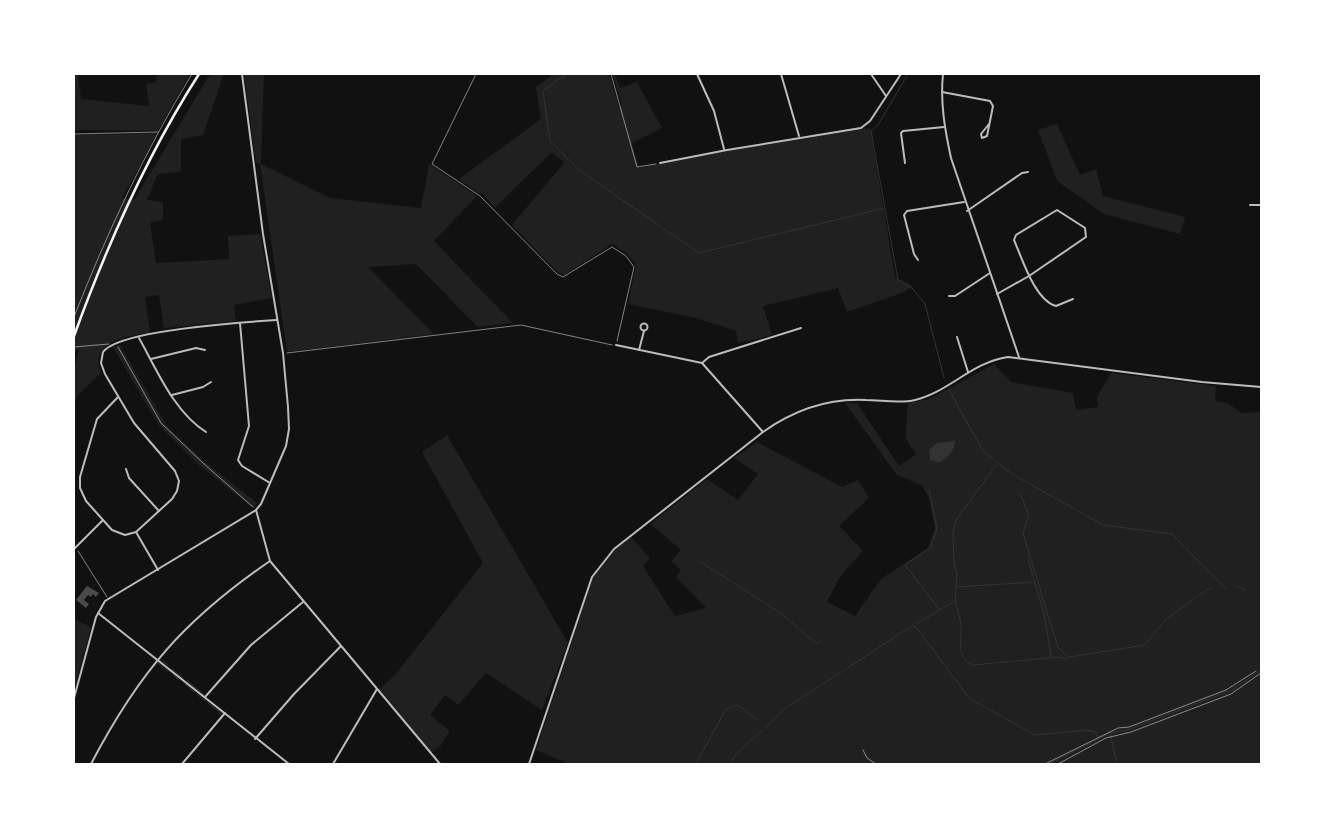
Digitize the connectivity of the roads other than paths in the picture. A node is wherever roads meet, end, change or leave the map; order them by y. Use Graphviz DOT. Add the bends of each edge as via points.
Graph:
graph roads {
  1 [pos="199,74"];
  2 [pos="242,74"];
  3 [pos="698,74"];
  4 [pos="781,74"];
  5 [pos="871,74"];
  6 [pos="901,74"];
  7 [pos="943,74"];
  8 [pos="942,92"];
  9 [pos="886,96"];
  10 [pos="989,124"];
  11 [pos="944,127"];
  12 [pos="799,137"];
  13 [pos="724,150"];
  14 [pos="660,163"];
  15 [pos="905,163"];
  16 [pos="1028,172"];
  17 [pos="964,202"];
  18 [pos="1250,205"];
  19 [pos="1261,205"];
  20 [pos="967,210"];
  21 [pos="918,260"];
  22 [pos="990,273"];
  23 [pos="1028,276"];
  24 [pos="997,294"];
  25 [pos="949,296"];
  26 [pos="1073,299"];
  27 [pos="278,320"];
  28 [pos="240,323"];
  29 [pos="801,328"];
  30 [pos="644,331"];
  31 [pos="74,336"];
  32 [pos="957,337"];
  33 [pos="139,338"];
  34 [pos="616,345"];
  35 [pos="205,350"];
  36 [pos="639,350"];
  37 [pos="1019,357"];
  38 [pos="151,359"];
  39 [pos="702,363"];
  40 [pos="968,372"];
  41 [pos="211,382"];
  42 [pos="1261,387"];
  43 [pos="172,395"];
  44 [pos="118,397"];
  45 [pos="206,432"];
  46 [pos="763,432"];
  47 [pos="126,469"];
  48 [pos="270,483"];
  49 [pos="256,510"];
  50 [pos="159,511"];
  51 [pos="103,520"];
  52 [pos="136,532"];
  53 [pos="74,548"];
  54 [pos="270,561"];
  55 [pos="158,570"];
  56 [pos="303,602"];
  57 [pos="98,613"];
  58 [pos="341,646"];
  59 [pos="157,660"];
  60 [pos="376,688"];
  61 [pos="205,697"];
  62 [pos="74,698"];
  63 [pos="225,713"];
  64 [pos="255,739"];
  65 [pos="92,764"];
  66 [pos="182,764"];
  67 [pos="289,764"];
  68 [pos="333,764"];
  69 [pos="440,764"];
  70 [pos="529,764"];
  1 -- 31 [label="main road" via="174,114 133,194 99,269"];
  2 -- 27 [label="street"];
  3 -- 13 [label="street" via="714,111"];
  4 -- 12 [label="street"];
  5 -- 9 [label="street"];
  6 -- 9 [label="street"];
  7 -- 8 [label="street"];
  8 -- 10 [label="street" via="990,102 993,106"];
  8 -- 11 [label="street"];
  9 -- 12 [label="street" via="870,121 861,128"];
  10 -- 10 [label="street" via="981,134 982,138 987,136"];
  11 -- 15 [label="street" via="903,130"];
  11 -- 17 [label="street"];
  12 -- 13 [label="street"];
  13 -- 14 [label="street"];
  16 -- 20 [label="street"];
  17 -- 20 [label="street"];
  17 -- 21 [label="street" via="907,211 904,215"];
  18 -- 19 [label="street"];
  20 -- 22 [label="street"];
  22 -- 24 [label="street"];
  22 -- 25 [label="street" via="955,296"];
  23 -- 23 [label="street" via="1083,240 1085,228 1057,210 1016,235 1014,240"];
  23 -- 24 [label="street"];
  23 -- 26 [label="street" via="1053,306"];
  24 -- 37 [label="street"];
  27 -- 28 [label="street"];
  27 -- 48 [label="street" via="289,429 286,446"];
  28 -- 33 [label="street"];
  28 -- 48 [label="street" via="250,426 238,460 242,466"];
  29 -- 39 [label="street" via="709,356"];
  30 -- 36 [label="street"];
  32 -- 40 [label="street"];
  33 -- 38 [label="street"];
  33 -- 44 [label="street" via="111,344 103,352 101,363"];
  34 -- 36 [label="street"];
  35 -- 38 [label="street" via="196,348"];
  36 -- 39 [label="street"];
  37 -- 40 [label="street" via="992,360"];
  37 -- 42 [label="street"];
  38 -- 43 [label="street"];
  39 -- 46 [label="street"];
  40 -- 46 [label="street" via="914,401 853,399 830,402 800,411"];
  41 -- 43 [label="street"];
  43 -- 45 [label="street" via="184,415"];
  44 -- 50 [label="street" via="144,436 177,476 175,495"];
  44 -- 51 [label="street" via="97,419 79,484 83,497"];
  46 -- 70 [label="street" via="602,561 592,577"];
  47 -- 50 [label="street" via="129,478"];
  48 -- 49 [label="street"];
  49 -- 54 [label="street"];
  49 -- 55 [label="street"];
  50 -- 52 [label="street"];
  51 -- 52 [label="street" via="119,534"];
  51 -- 53 [label="street"];
  52 -- 55 [label="street"];
  54 -- 56 [label="street"];
  54 -- 59 [label="street" via="200,614"];
  55 -- 57 [label="street" via="108,598"];
  56 -- 58 [label="street"];
  56 -- 61 [label="street" via="251,645"];
  57 -- 59 [label="street"];
  57 -- 62 [label="street"];
  58 -- 60 [label="street"];
  58 -- 64 [label="street"];
  59 -- 61 [label="street"];
  59 -- 65 [label="street" via="136,686"];
  60 -- 68 [label="street"];
  60 -- 69 [label="street"];
  61 -- 63 [label="street"];
  63 -- 64 [label="street"];
  63 -- 66 [label="street"];
  64 -- 67 [label="street"];
}
